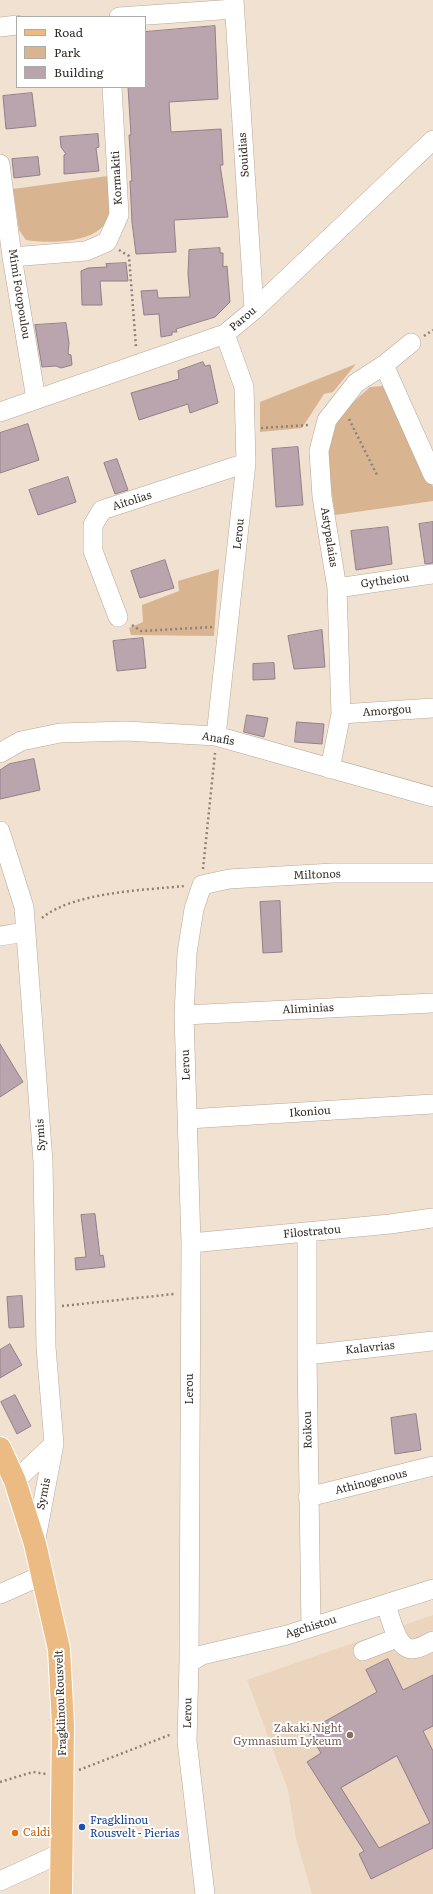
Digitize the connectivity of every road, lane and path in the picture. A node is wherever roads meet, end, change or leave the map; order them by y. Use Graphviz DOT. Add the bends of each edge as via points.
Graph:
graph roads {
  1 [pos="234,4"];
  2 [pos="127,16"];
  3 [pos="16,25"];
  4 [pos="0,27"];
  5 [pos="112,88"];
  6 [pos="433,140"];
  7 [pos="0,164"];
  8 [pos="107,242"];
  9 [pos="12,257"];
  10 [pos="254,310"];
  11 [pos="225,334"];
  12 [pos="411,343"];
  13 [pos="138,365"];
  14 [pos="384,365"];
  15 [pos="36,399"];
  16 [pos="341,402"];
  17 [pos="0,412"];
  18 [pos="326,424"];
  19 [pos="246,429"];
  20 [pos="246,463"];
  21 [pos="377,475"];
  22 [pos="433,475"];
  23 [pos="433,574"];
  24 [pos="337,588"];
  25 [pos="118,617"];
  26 [pos="229,627"];
  27 [pos="433,708"];
  28 [pos="342,714"];
  29 [pos="216,736"];
  30 [pos="0,753"];
  31 [pos="330,769"];
  32 [pos="433,797"];
  33 [pos="0,830"];
  34 [pos="433,874"];
  35 [pos="202,885"];
  36 [pos="25,932"];
  37 [pos="0,936"];
  38 [pos="433,1003"];
  39 [pos="184,1015"];
  40 [pos="433,1104"];
  41 [pos="188,1120"];
  42 [pos="433,1218"];
  43 [pos="307,1232"];
  44 [pos="191,1243"];
  45 [pos="190,1292"];
  46 [pos="45,1307"];
  47 [pos="433,1341"];
  48 [pos="307,1354"];
  49 [pos="54,1444"];
  50 [pos="0,1448"];
  51 [pos="433,1466"];
  52 [pos="15,1481"];
  53 [pos="308,1497"];
  54 [pos="35,1544"];
  55 [pos="43,1575"];
  56 [pos="433,1589"];
  57 [pos="0,1594"];
  58 [pos="386,1604"];
  59 [pos="311,1627"];
  60 [pos="397,1638"];
  61 [pos="433,1641"];
  62 [pos="364,1650"];
  63 [pos="189,1663"];
  64 [pos="178,1732"];
  65 [pos="63,1776"];
  66 [pos="0,1782"];
  67 [pos="61,1853"];
  68 [pos="0,1881"];
  69 [pos="61,1894"];
  70 [pos="205,1894"];
  1 -- 2 [label="street"];
  1 -- 10 [label="street, Souidias"];
  3 -- 4 [label="street"];
  5 -- 8 [label="street, Kormakiti" via="119,215"];
  6 -- 10 [label="street, Parou"];
  7 -- 9 [label="street, Mimi Fotopoulou"];
  8 -- 9 [label="street" via="86,251"];
  8 -- 13 [label="path" via="129,256"];
  9 -- 15 [label="street, Mimi Fotopoulou"];
  10 -- 11 [label="street, Parou"];
  11 -- 13 [label="street, Parou"];
  11 -- 19 [label="street, Lerou" via="244,387"];
  12 -- 14 [label="street, Astypalaias"];
  13 -- 15 [label="street, Parou"];
  14 -- 16 [label="street, Astypalaias" via="356,383"];
  14 -- 22 [label="street"];
  15 -- 17 [label="street, Parou"];
  16 -- 18 [label="street, Astypalaias"];
  16 -- 21 [label="path"];
  18 -- 19 [label="path"];
  18 -- 24 [label="street, Astypalaias" via="319,450 322,497"];
  19 -- 20 [label="street, Lerou"];
  20 -- 25 [label="street, Aitolias" via="102,510 93,525 93,551"];
  20 -- 26 [label="street, Lerou"];
  23 -- 24 [label="street, Gytheiou"];
  24 -- 28 [label="street, Astypalaias"];
  25 -- 26 [label="path" via="141,631"];
  26 -- 29 [label="street, Lerou"];
  27 -- 28 [label="street, Amorgou"];
  28 -- 31 [label="street, Astypalaias"];
  29 -- 30 [label="street, Anafis" via="126,731 60,733 21,741"];
  29 -- 31 [label="street, Anafis"];
  29 -- 35 [label="path"];
  31 -- 32 [label="street, Anafis"];
  33 -- 36 [label="street, Symis" via="24,907"];
  34 -- 35 [label="street, Miltonos" via="318,874 229,879"];
  35 -- 36 [label="path" via="120,892 86,899 52,909"];
  35 -- 39 [label="street, Lerou" via="194,909 187,953"];
  36 -- 37 [label="street"];
  36 -- 46 [label="street, Symis" via="43,1162"];
  38 -- 39 [label="street, Aliminias"];
  39 -- 41 [label="street, Lerou"];
  40 -- 41 [label="street, Ikoniou"];
  41 -- 44 [label="street, Lerou"];
  42 -- 43 [label="street, Filostratou"];
  43 -- 44 [label="street, Filostratou"];
  43 -- 48 [label="street, Roikou"];
  44 -- 45 [label="street, Lerou"];
  45 -- 46 [label="path"];
  45 -- 63 [label="street, Lerou"];
  46 -- 49 [label="street, Symis"];
  47 -- 48 [label="street, Kalavrias"];
  48 -- 53 [label="street, Roikou"];
  49 -- 52 [label="street, Symis"];
  49 -- 54 [label="street, Symis"];
  50 -- 52 [label="main road, Fragklinou Rousvelt"];
  51 -- 53 [label="street, Athinogenous"];
  52 -- 54 [label="main road, Fragklinou Rousvelt"];
  53 -- 59 [label="street, Roikou"];
  54 -- 55 [label="main road, Fragklinou Rousvelt"];
  55 -- 57 [label="street"];
  55 -- 65 [label="main road, Fragklinou Rousvelt" via="59,1649"];
  56 -- 58 [label="street, Agchistou"];
  58 -- 59 [label="street, Agchistou"];
  58 -- 60 [label="street"];
  59 -- 63 [label="street, Agchistou" via="202,1655"];
  60 -- 61 [label="street" via="410,1649"];
  60 -- 62 [label="street"];
  63 -- 70 [label="street, Lerou" via="187,1741"];
  64 -- 65 [label="path"];
  65 -- 66 [label="path" via="32,1772"];
  65 -- 67 [label="main road, Fragklinou Rousvelt"];
  67 -- 68 [label="street"];
  67 -- 69 [label="main road, Fragklinou Rousvelt"];
}
